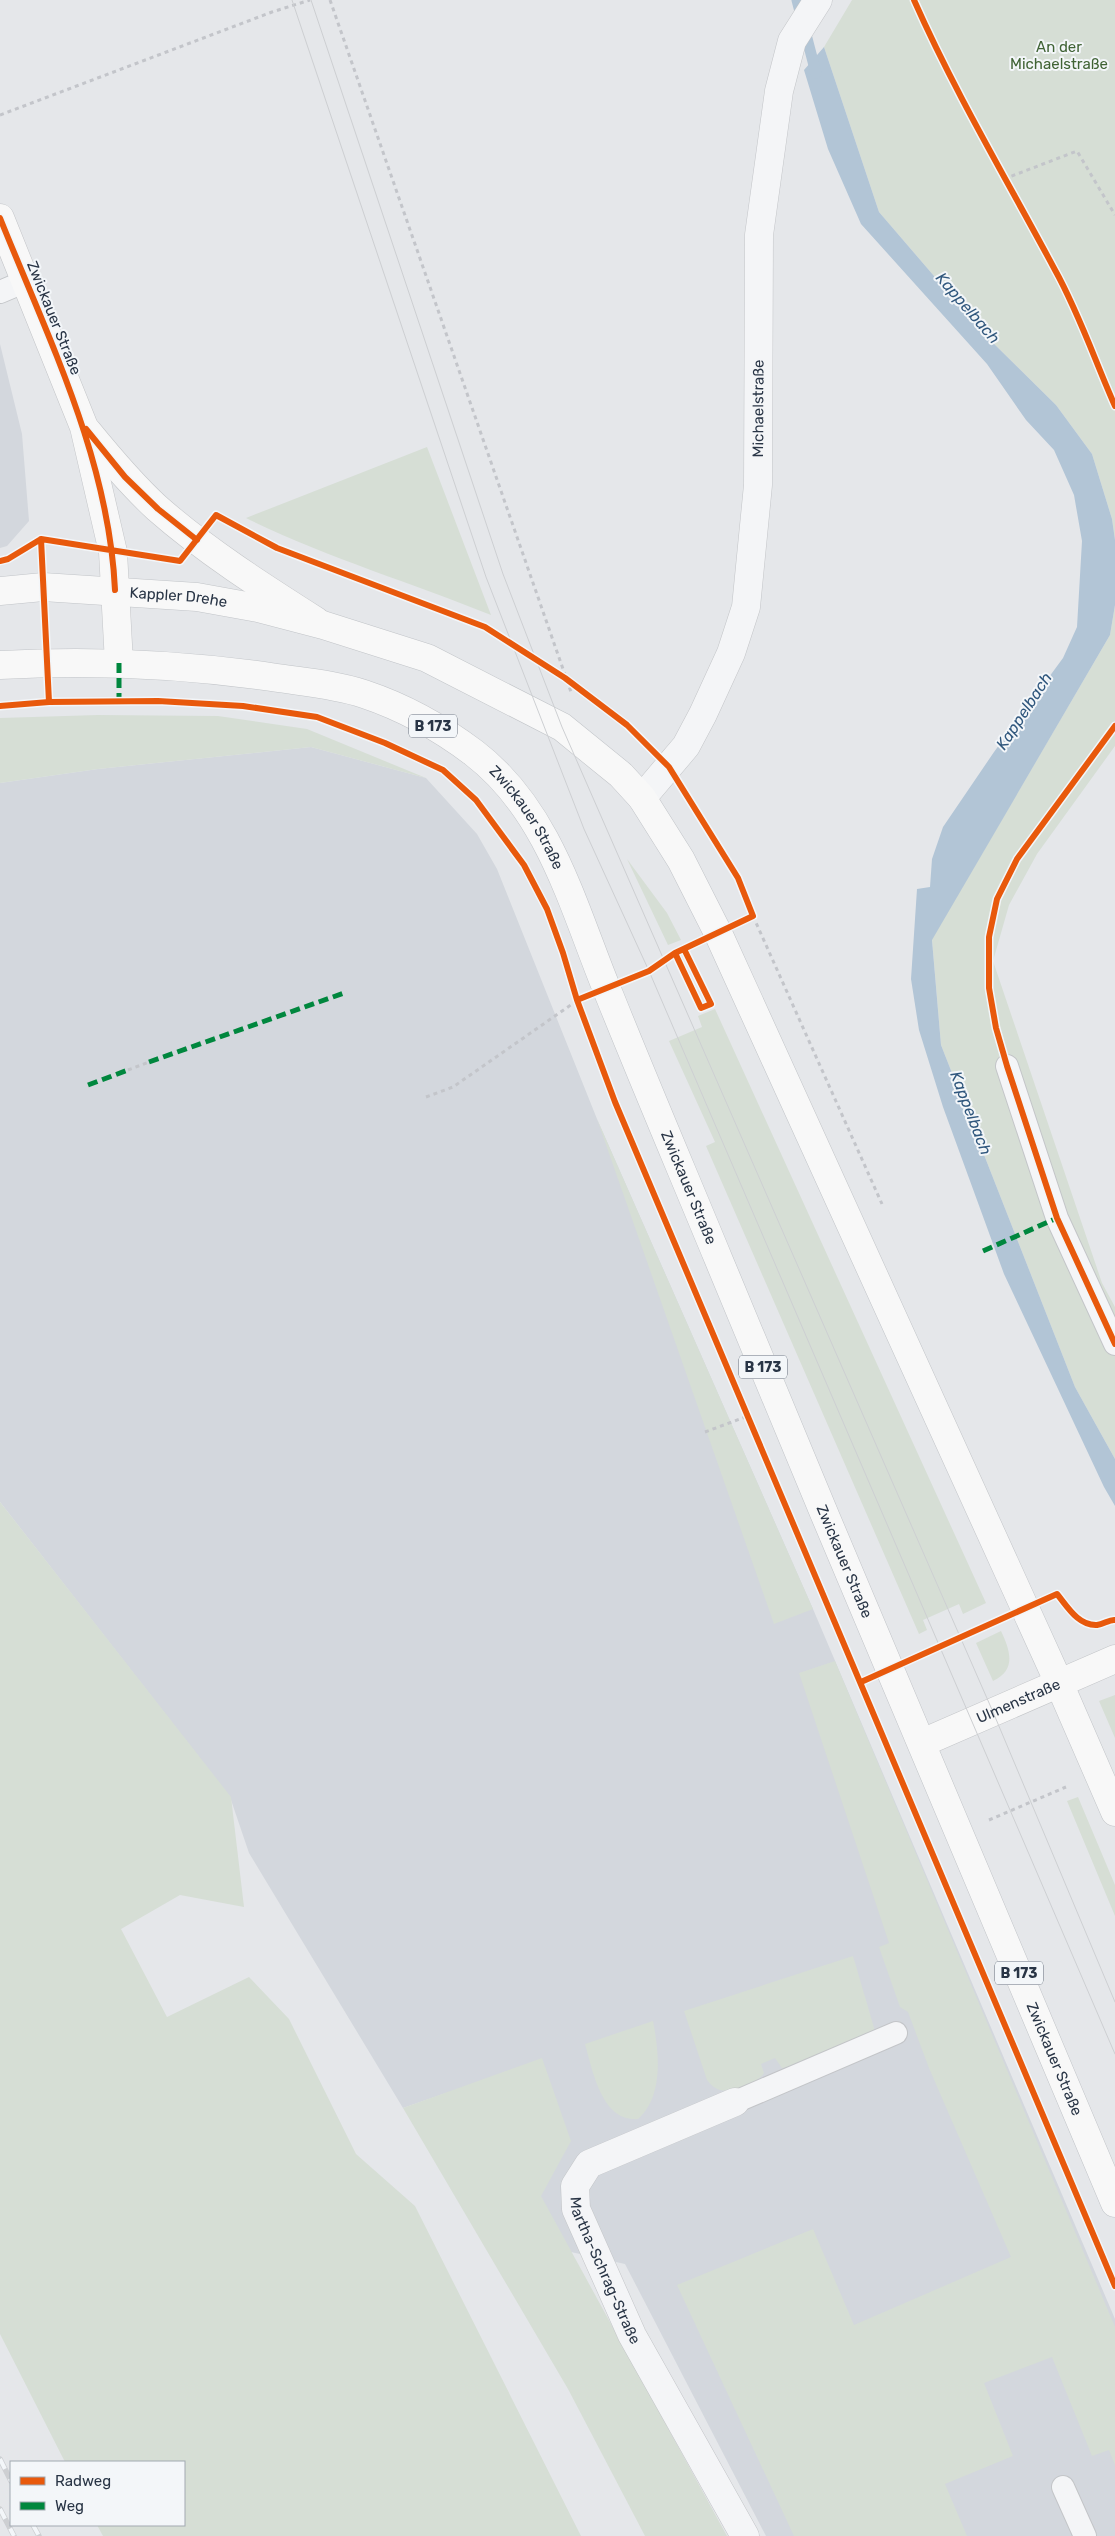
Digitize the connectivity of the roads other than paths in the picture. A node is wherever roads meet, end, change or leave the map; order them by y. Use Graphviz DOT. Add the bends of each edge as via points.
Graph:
graph roads {
  1 [pos="818,0"];
  2 [pos="0,218"];
  3 [pos="26,281"];
  4 [pos="0,292"];
  5 [pos="84,427"];
  6 [pos="115,590"];
  7 [pos="0,591"];
  8 [pos="323,625"];
  9 [pos="119,664"];
  10 [pos="0,665"];
  11 [pos="642,798"];
  12 [pos="1007,1066"];
  13 [pos="1115,1344"];
  14 [pos="1115,1659"];
  15 [pos="1059,1683"];
  16 [pos="922,1743"];
  17 [pos="1115,1812"];
  18 [pos="896,2033"];
  19 [pos="735,2102"];
  20 [pos="1115,2203"];
  21 [pos="1063,2487"];
  22 [pos="745,2536"];
  23 [pos="1085,2536"];
  1 -- 11 [label="street, Michaelstraße" via="792,41 779,91 759,235 758,486 746,607 731,653 686,746"];
  2 -- 3 [label="main road, Zwickauer Straße"];
  3 -- 4 [label="lane"];
  3 -- 5 [label="main road, Zwickauer Straße"];
  5 -- 6 [label="main road, Zwickauer Straße" via="114,552"];
  5 -- 8 [label="main road, Zwickauer Straße" via="125,477 158,509 243,575"];
  6 -- 7 [label="main road, Kappler Drehe" via="43,587"];
  6 -- 8 [label="main road, Kappler Drehe" via="233,602"];
  6 -- 9 [label="main road, Zwickauer Straße"];
  8 -- 11 [label="main road, Zwickauer Straße" via="427,658 562,727 621,775"];
  9 -- 10 [label="main road, B 173" via="48,662"];
  9 -- 16 [label="main road, Zwickauer Straße / B 173" via="198,668 359,692 433,725 475,754 502,778 546,839 562,872 606,989"];
  11 -- 15 [label="main road, Zwickauer Straße" via="681,860 718,933"];
  12 -- 13 [label="lane" via="1057,1218"];
  14 -- 15 [label="main road, Ulmenstraße"];
  15 -- 16 [label="main road, Ulmenstraße"];
  15 -- 17 [label="main road, Zwickauer Straße"];
  16 -- 20 [label="main road, Zwickauer Straße / B 173"];
  18 -- 19 [label="lane, Martha-Schrag-Straße"];
  19 -- 22 [label="street, Martha-Schrag-Straße" via="589,2164 575,2186 576,2209 632,2334"];
  21 -- 23 [label="lane"];
}
